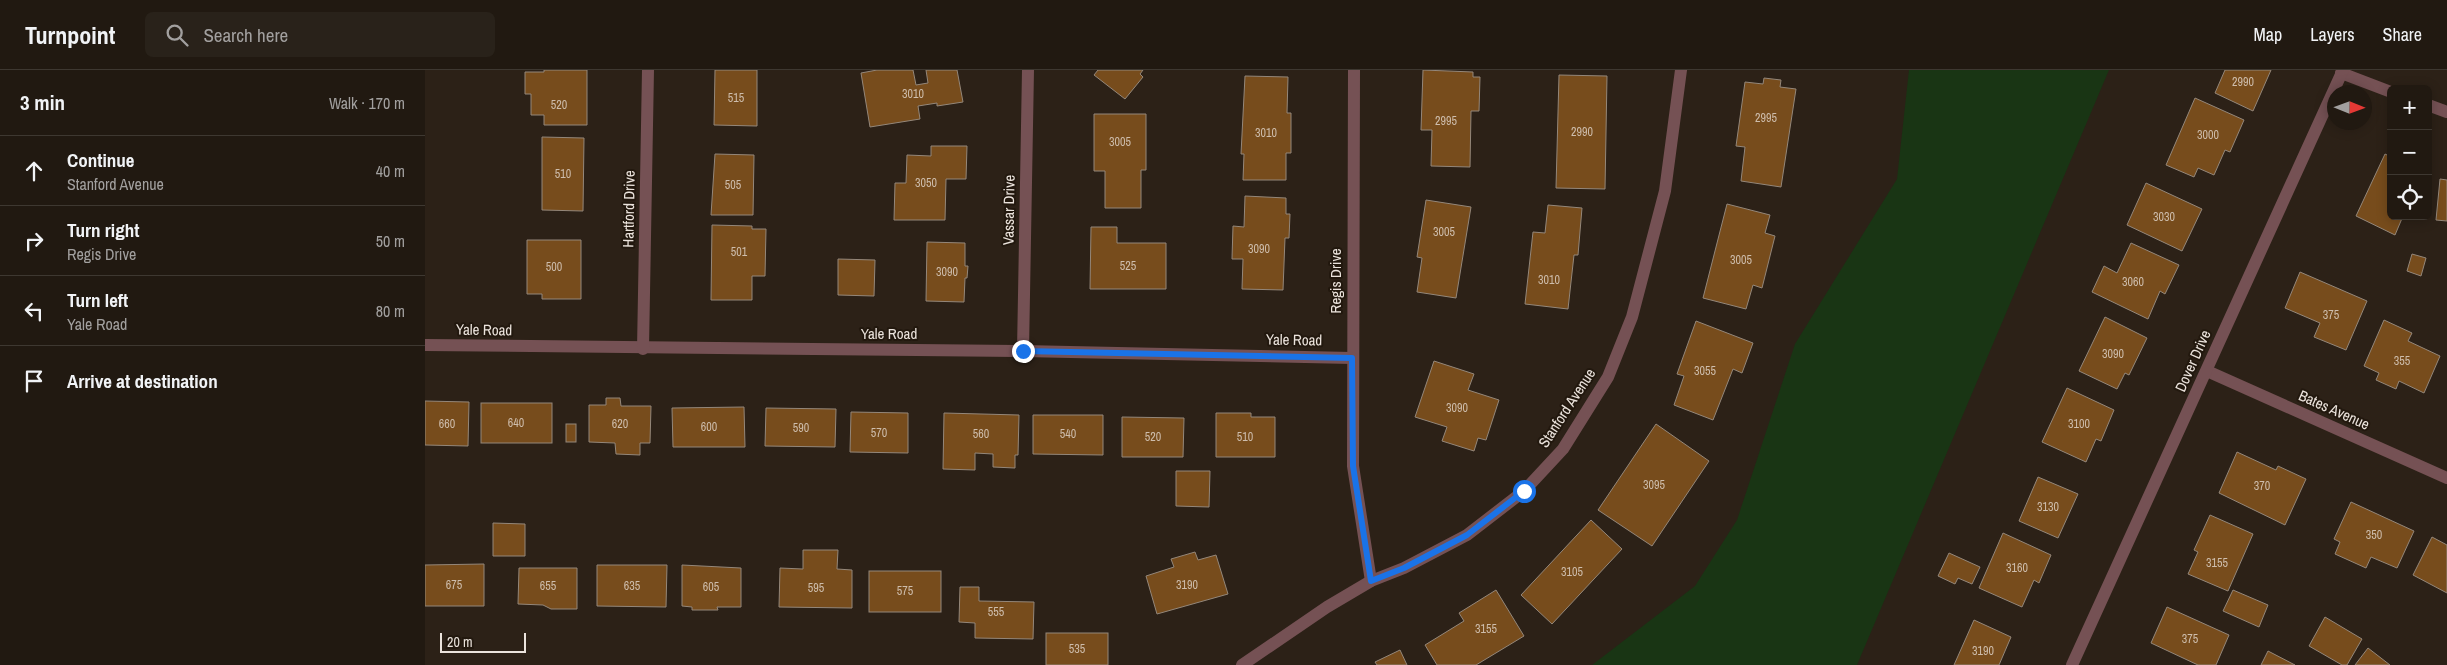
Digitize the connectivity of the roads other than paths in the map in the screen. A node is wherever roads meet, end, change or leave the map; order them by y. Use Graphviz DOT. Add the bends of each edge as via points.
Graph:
graph roads {
  1 [pos="648,70"];
  2 [pos="1028,70"];
  3 [pos="1354,70"];
  4 [pos="1681,70"];
  5 [pos="2342,72"];
  6 [pos="2387,90"];
  7 [pos="2432,107"];
  8 [pos="2447,112"];
  9 [pos="425,345"];
  10 [pos="643,349"];
  11 [pos="1023,351"];
  12 [pos="1352,358"];
  13 [pos="2207,371"];
  14 [pos="2447,478"];
  15 [pos="1371,581"];
  16 [pos="1242,665"];
  17 [pos="2072,665"];
  1 -- 10 [label="street, Hartford Drive"];
  2 -- 11 [label="street, Vassar Drive"];
  3 -- 12 [label="street, Regis Drive"];
  4 -- 15 [label="street, Stanford Avenue" via="1665,192 1632,317 1608,377 1563,449 1524,491 1467,535 1404,568"];
  5 -- 6 [label="street"];
  5 -- 13 [label="street, Dover Drive"];
  7 -- 8 [label="street"];
  9 -- 10 [label="street, Yale Road"];
  10 -- 11 [label="street, Yale Road"];
  11 -- 12 [label="street, Yale Road"];
  12 -- 15 [label="street, Regis Drive" via="1353,466"];
  13 -- 14 [label="street, Bates Avenue"];
  13 -- 17 [label="street, Dover Drive"];
  15 -- 16 [label="street, Stanford Avenue"];
}
